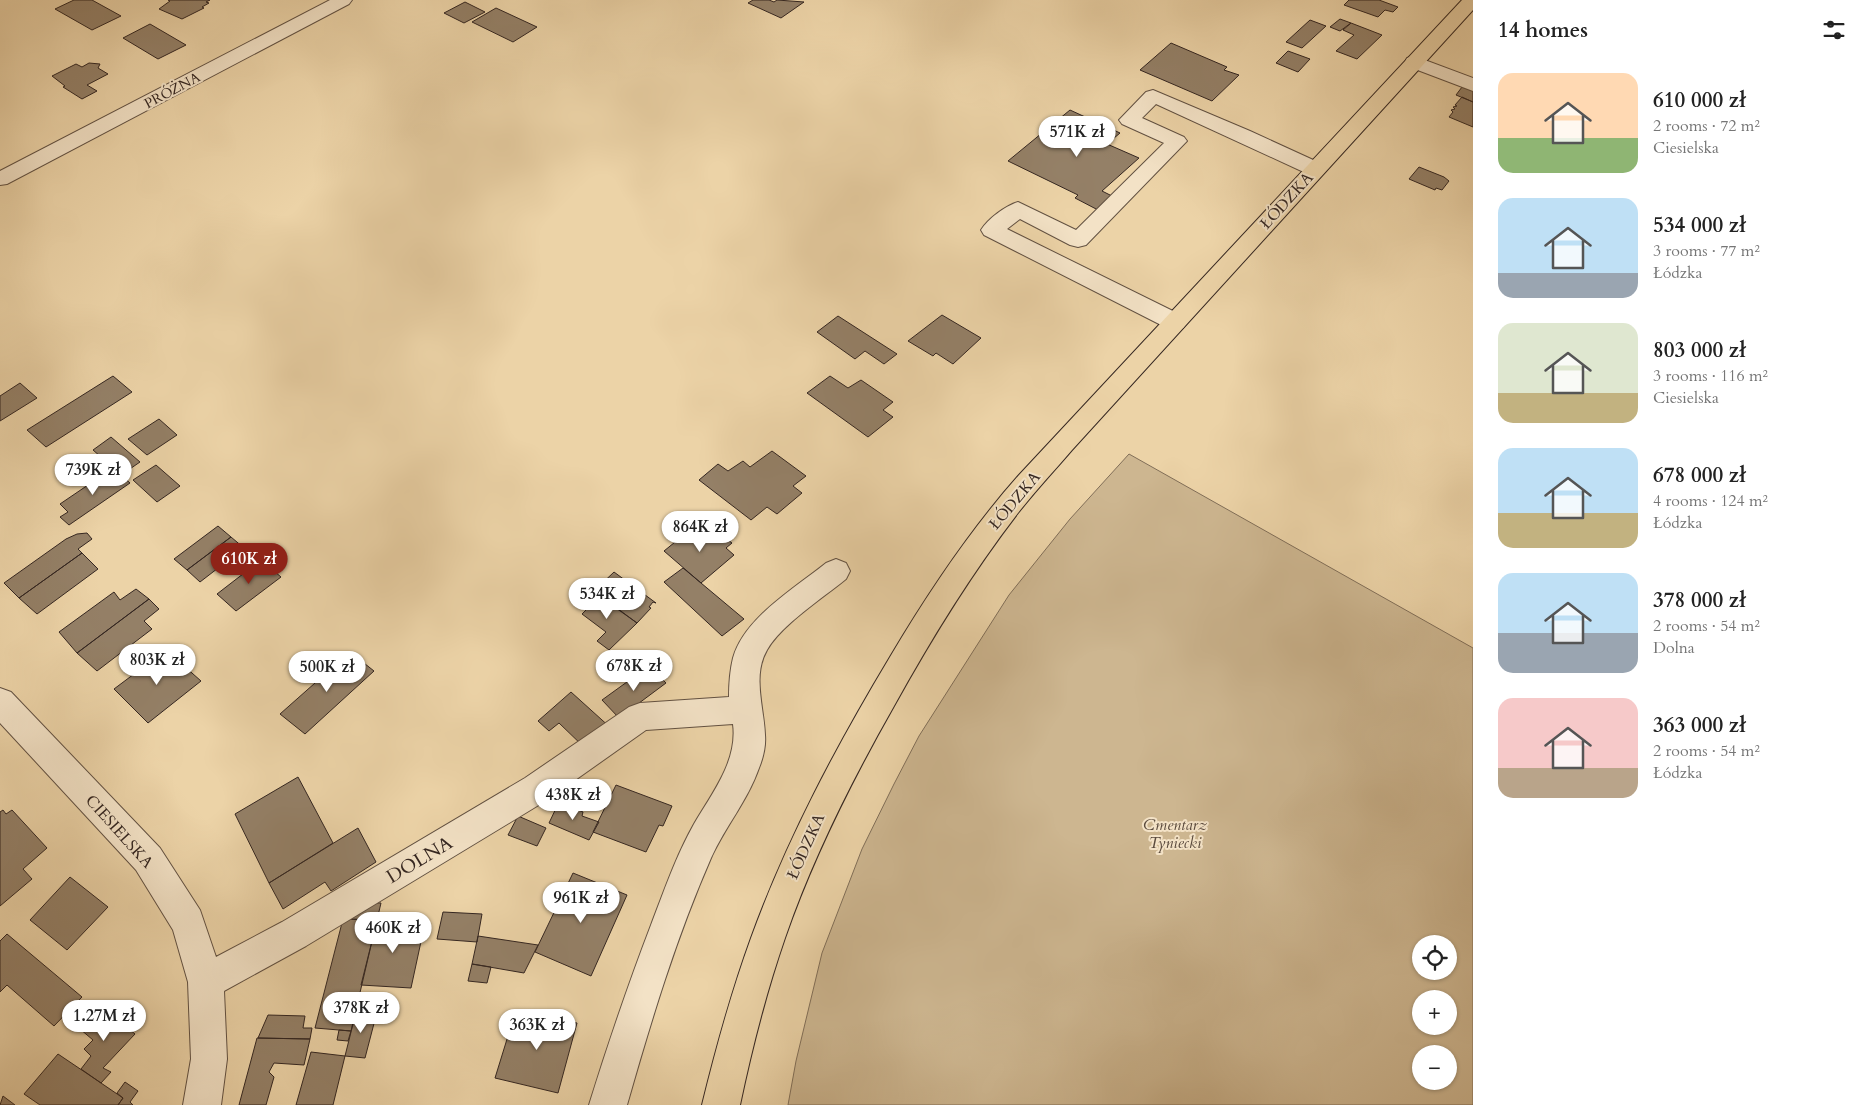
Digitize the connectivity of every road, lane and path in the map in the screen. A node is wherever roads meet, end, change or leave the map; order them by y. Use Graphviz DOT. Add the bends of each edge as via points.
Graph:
graph roads {
  1 [pos="342,0"];
  2 [pos="1472,0"];
  3 [pos="1414,62"];
  4 [pos="1473,84"];
  5 [pos="1315,169"];
  6 [pos="0,179"];
  7 [pos="1175,322"];
  8 [pos="836,571"];
  9 [pos="0,702"];
  10 [pos="747,709"];
  11 [pos="206,982"];
  12 [pos="202,1105"];
  13 [pos="608,1105"];
  14 [pos="721,1105"];
  1 -- 6 [label="street, PRÓŻNA"];
  2 -- 3 [label="main road, ŁÓDZKA"];
  3 -- 4 [label="street"];
  3 -- 5 [label="main road, ŁÓDZKA"];
  5 -- 7 [label="main road, ŁÓDZKA"];
  5 -- 7 [label="street" via="1153,96 1129,120 1177,141 1078,240 1018,209 992,230"];
  7 -- 14 [label="main road, ŁÓDZKA" via="1010,504 972,553 934,609 871,716 819,814 786,888 753,977"];
  8 -- 10 [label="street" via="772,623 758,639 746,669 744,695"];
  9 -- 11 [label="street, CIESIELSKA" via="148,859 188,922"];
  10 -- 11 [label="street, DOLNA" via="640,718 536,789 294,934"];
  10 -- 13 [label="street" via="750,735 743,769 701,844 680,892 638,1006"];
  11 -- 12 [label="street" via="209,1059"];
}
